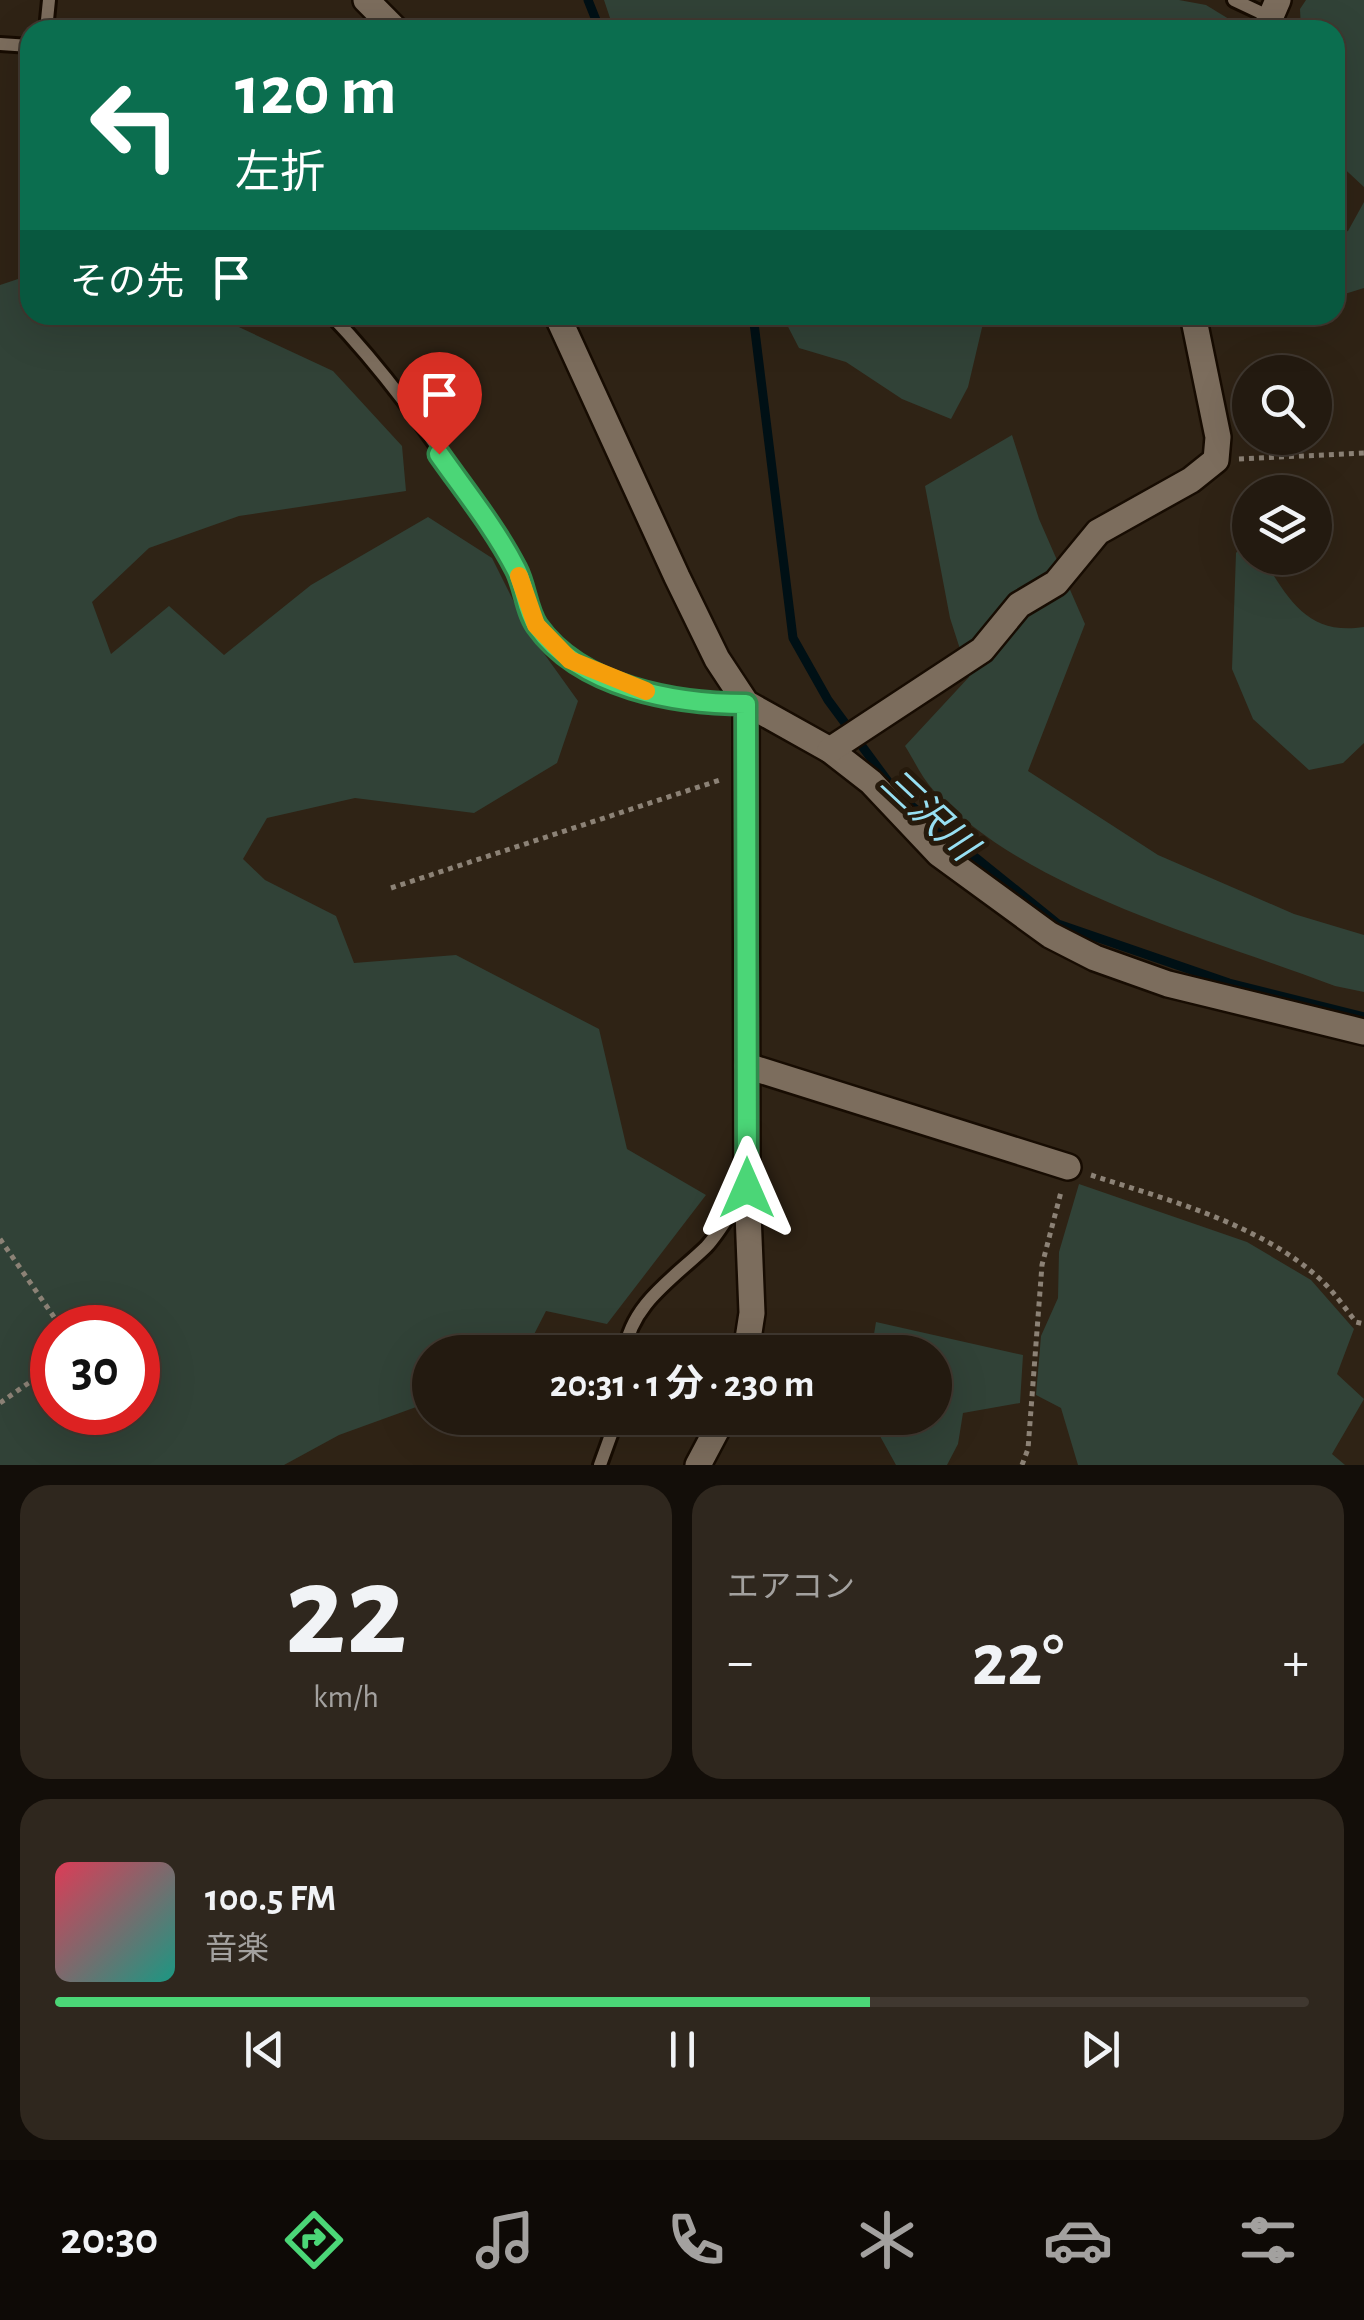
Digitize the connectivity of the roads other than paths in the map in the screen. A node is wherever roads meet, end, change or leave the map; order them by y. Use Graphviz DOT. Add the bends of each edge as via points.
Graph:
graph roads {
  1 [pos="366,0"];
  2 [pos="1234,0"];
  3 [pos="1271,16"];
  4 [pos="386,20"];
  5 [pos="341,325"];
  6 [pos="562,325"];
  7 [pos="1195,325"];
  8 [pos="746,704"];
  9 [pos="830,750"];
  10 [pos="1364,1032"];
  11 [pos="747,1066"];
  12 [pos="1068,1167"];
  13 [pos="747,1188"];
  14 [pos="627,1335"];
  15 [pos="749,1335"];
  16 [pos="611,1435"];
  17 [pos="714,1435"];
  18 [pos="600,1465"];
  19 [pos="698,1465"];
  1 -- 4 [label="street"];
  2 -- 3 [label="lane"];
  5 -- 8 [label="lane" via="371,356 473,502 516,570 536,625 570,660 628,686 696,704"];
  6 -- 8 [label="street" via="677,577"];
  7 -- 9 [label="street" via="1218,438 1216,460 1098,532 1056,583 1019,604 982,650"];
  8 -- 9 [label="street"];
  8 -- 11 [label="street"];
  9 -- 10 [label="street" via="871,782 939,854 1050,935 1168,984"];
  11 -- 12 [label="street"];
  11 -- 13 [label="street"];
  13 -- 14 [label="lane" via="709,1243 644,1306"];
  13 -- 15 [label="street"];
  16 -- 18 [label="lane"];
  17 -- 19 [label="street"];
}
